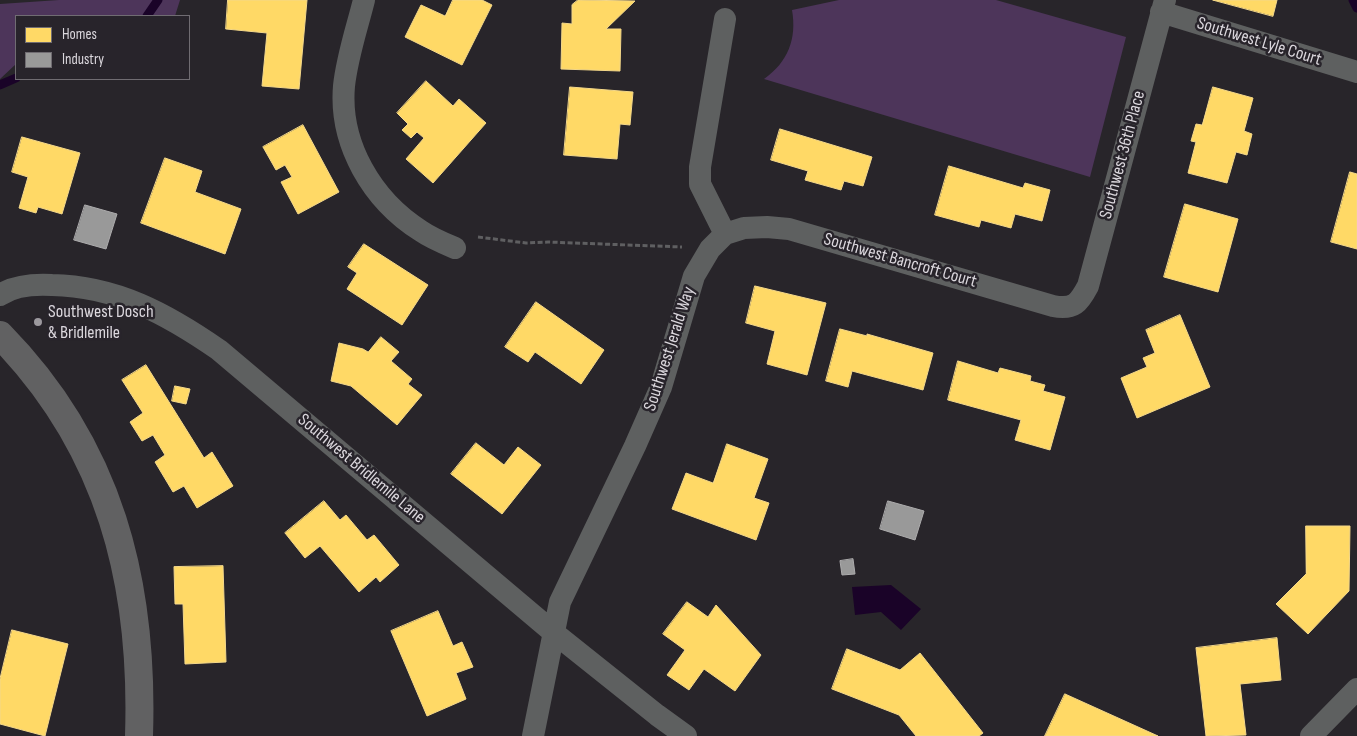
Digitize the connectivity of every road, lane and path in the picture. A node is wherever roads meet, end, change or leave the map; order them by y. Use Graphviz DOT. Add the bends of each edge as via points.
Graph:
graph roads {
  1 [pos="364,0"];
  2 [pos="1163,6"];
  3 [pos="725,19"];
  4 [pos="1357,72"];
  5 [pos="717,242"];
  6 [pos="455,248"];
  7 [pos="0,295"];
  8 [pos="1073,306"];
  9 [pos="0,335"];
  10 [pos="553,632"];
  11 [pos="1357,689"];
  12 [pos="139,736"];
  13 [pos="533,736"];
  14 [pos="686,736"];
  15 [pos="1311,736"];
  1 -- 6 [label="street" via="344,87 346,125 351,143 366,176 384,199 420,231"];
  2 -- 4 [label="street, Southwest Lyle Court"];
  2 -- 8 [label="street, Southwest 36th Place" via="1088,286"];
  3 -- 5 [label="street" via="700,167 700,184"];
  5 -- 6 [label="path" via="526,243 467,234"];
  5 -- 8 [label="street, Southwest Bancroft Court" via="744,228 789,230 1053,306"];
  5 -- 10 [label="street, Southwest Jerald Way" via="694,276 661,387 564,590"];
  7 -- 10 [label="street, Southwest Bridlemile Lane" via="35,284 82,287 128,298 196,334"];
  9 -- 12 [label="street" via="27,364 62,411 106,499 118,535 133,606"];
  10 -- 13 [label="street, Southwest Jerald Way"];
  10 -- 14 [label="street, Southwest Bridlemile Lane"];
  11 -- 15 [label="street"];
}
